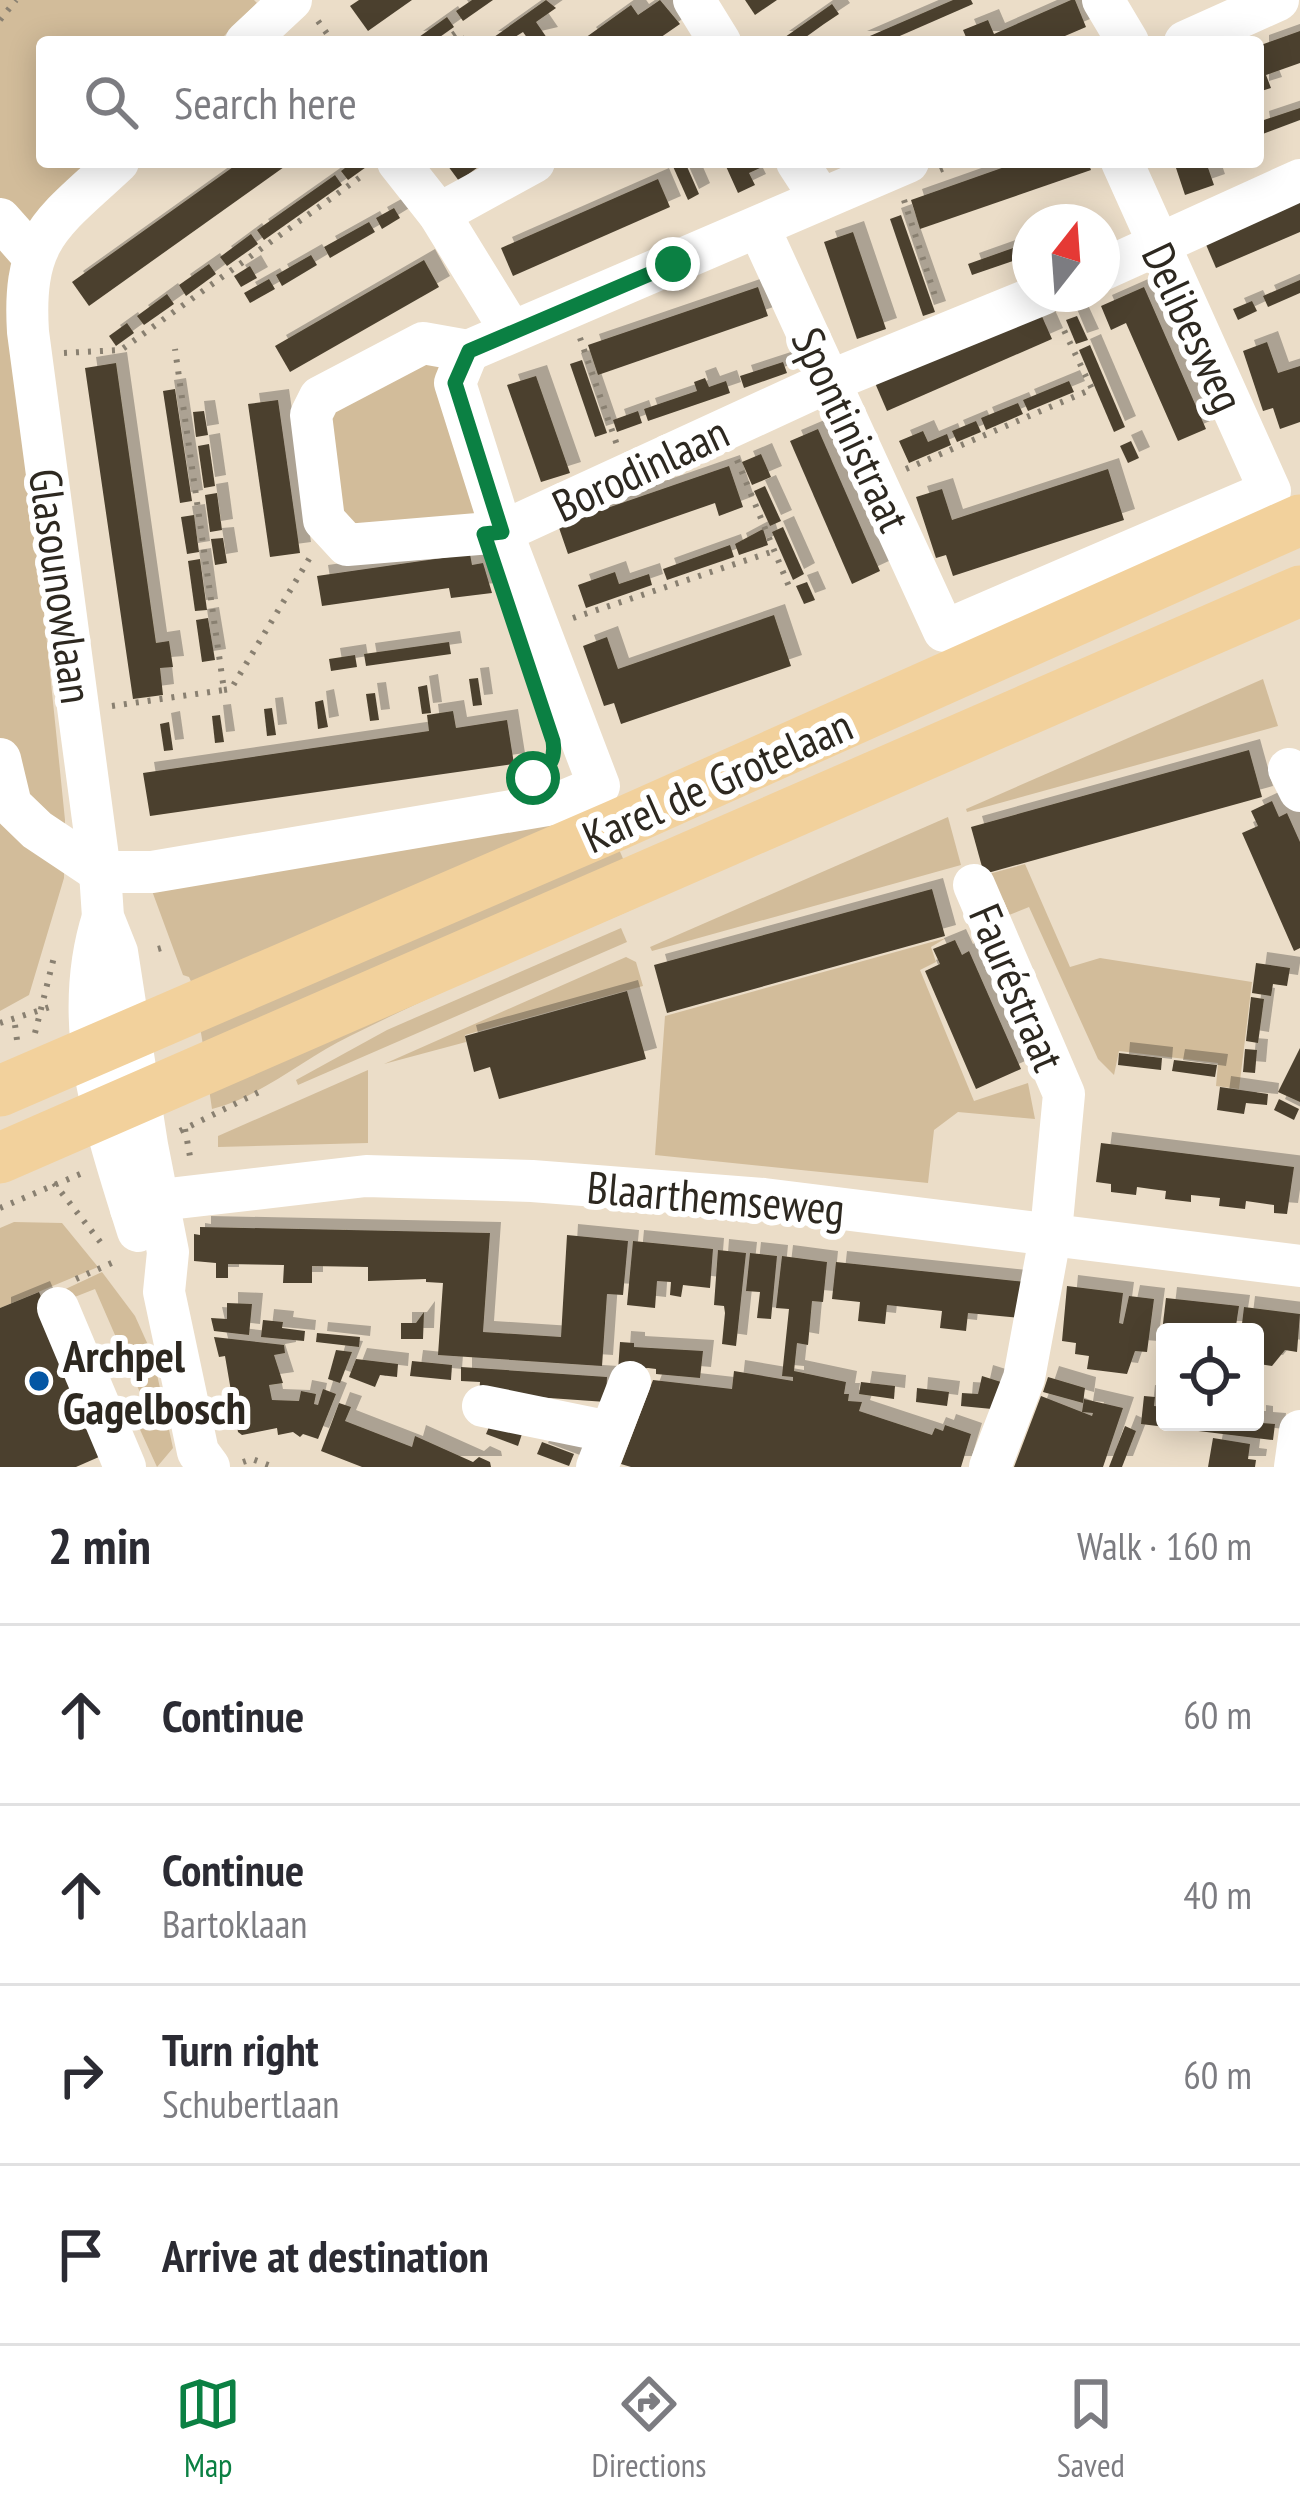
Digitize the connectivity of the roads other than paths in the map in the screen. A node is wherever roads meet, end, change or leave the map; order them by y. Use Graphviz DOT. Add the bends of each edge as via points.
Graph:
graph roads {
  1 [pos="694,0"];
  2 [pos="1103,0"];
  3 [pos="1278,0"];
  4 [pos="290,18"];
  5 [pos="257,36"];
  6 [pos="715,36"];
  7 [pos="1124,36"];
  8 [pos="1198,36"];
  9 [pos="112,168"];
  10 [pos="403,168"];
  11 [pos="523,168"];
  12 [pos="801,168"];
  13 [pos="910,168"];
  14 [pos="1124,168"];
  15 [pos="1300,180"];
  16 [pos="821,199"];
  17 [pos="440,214"];
  18 [pos="0,219"];
  19 [pos="759,228"];
  20 [pos="1157,248"];
  21 [pos="32,255"];
  22 [pos="1120,263"];
  23 [pos="1019,312"];
  24 [pos="511,331"];
  25 [pos="469,351"];
  26 [pos="830,381"];
  27 [pos="1285,506"];
  28 [pos="502,532"];
  29 [pos="1300,591"];
  30 [pos="0,759"];
  31 [pos="599,786"];
  32 [pos="100,872"];
  33 [pos="974,886"];
  34 [pos="111,1043"];
  35 [pos="0,1091"];
  36 [pos="120,1103"];
  37 [pos="0,1157"];
  38 [pos="145,1204"];
  39 [pos="1051,1232"];
  40 [pos="1300,1266"];
  41 [pos="58,1308"];
  42 [pos="630,1382"];
  43 [pos="483,1406"];
  44 [pos="603,1449"];
  45 [pos="202,1463"];
  46 [pos="125,1467"];
  47 [pos="990,1467"];
  1 -- 6 [label="street"];
  2 -- 7 [label="street"];
  3 -- 8 [label="street"];
  4 -- 5 [label="street"];
  9 -- 21 [label="street"];
  10 -- 17 [label="street"];
  11 -- 17 [label="street"];
  12 -- 16 [label="street"];
  13 -- 16 [label="street"];
  14 -- 20 [label="street, Delibesweg"];
  15 -- 20 [label="street"];
  16 -- 19 [label="street"];
  17 -- 24 [label="street"];
  18 -- 21 [label="street"];
  19 -- 24 [label="street"];
  19 -- 26 [label="street, Spontinistraat"];
  20 -- 22 [label="street"];
  20 -- 27 [label="street, Delibesweg"];
  21 -- 32 [label="street, Glasounowlaan" via="28,332"];
  23 -- 26 [label="street, Borodinlaan"];
  24 -- 25 [label="street"];
  25 -- 28 [label="street" via="455,383"];
  25 -- 28 [label="street" via="423,343 320,397 311,416 324,520 347,545"];
  26 -- 27 [label="street, Spontinistraat" via="944,631"];
  26 -- 28 [label="street, Borodinlaan"];
  27 -- 34 [label="main road, Karel de Grotelaan" via="617,825"];
  28 -- 31 [label="street, Borodinlaan"];
  29 -- 36 [label="main road, Karel de Grotelaan"];
  30 -- 32 [label="street" via="11,805"];
  31 -- 32 [label="street, Karel de Grotelaan" via="559,803 152,872"];
  32 -- 34 [label="street, Glasounowlaan" via="103,917 90,957"];
  33 -- 39 [label="street, Fauréstraat" via="1064,1094"];
  34 -- 35 [label="main road, Karel de Grotelaan"];
  34 -- 36 [label="street, Glasounowlaan"];
  36 -- 37 [label="main road, Karel de Grotelaan"];
  36 -- 38 [label="street, Glasounowlaan"];
  38 -- 39 [label="street, Blaarthemseweg" via="366,1176 764,1199"];
  38 -- 45 [label="street, Glasounowlaan" via="169,1252 164,1292"];
  39 -- 40 [label="street, Blaarthemseweg"];
  39 -- 47 [label="street, Fauréstraat" via="1024,1378"];
  41 -- 46 [label="street"];
  42 -- 44 [label="street"];
  43 -- 44 [label="street"];
}
